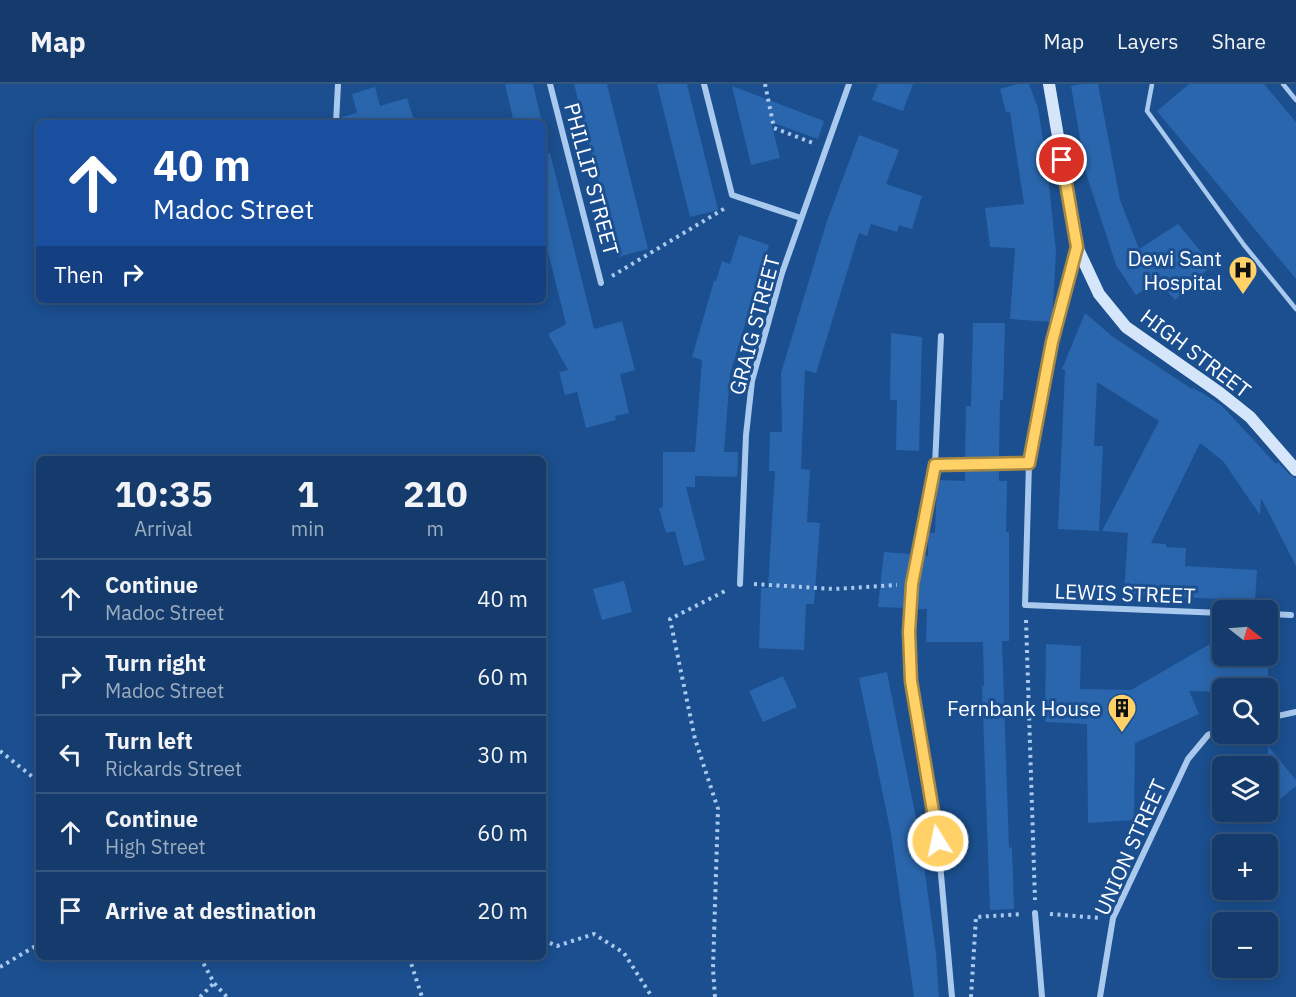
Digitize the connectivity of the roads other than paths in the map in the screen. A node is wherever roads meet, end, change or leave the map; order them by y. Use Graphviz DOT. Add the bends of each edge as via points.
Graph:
graph roads {
  1 [pos="339,84"];
  2 [pos="550,84"];
  3 [pos="704,84"];
  4 [pos="849,84"];
  5 [pos="1049,84"];
  6 [pos="1152,84"];
  7 [pos="1283,84"];
  8 [pos="1296,100"];
  9 [pos="336,120"];
  10 [pos="801,218"];
  11 [pos="1077,247"];
  12 [pos="602,283"];
  13 [pos="1296,309"];
  14 [pos="941,336"];
  15 [pos="1029,463"];
  16 [pos="935,465"];
  17 [pos="1296,470"];
  18 [pos="740,584"];
  19 [pos="1212,613"];
  20 [pos="1278,614"];
  21 [pos="1291,615"];
  22 [pos="1296,712"];
  23 [pos="1278,716"];
  24 [pos="1212,733"];
  25 [pos="1035,913"];
  26 [pos="952,997"];
  27 [pos="1042,997"];
  28 [pos="1100,997"];
  1 -- 9 [label="street"];
  2 -- 12 [label="street, PHILLIP STREET"];
  3 -- 10 [label="street" via="732,195"];
  4 -- 10 [label="street, GRAIG STREET"];
  5 -- 11 [label="street, HIGH STREET"];
  6 -- 13 [label="lane" via="1147,111"];
  7 -- 8 [label="lane"];
  10 -- 18 [label="street, GRAIG STREET" via="752,381"];
  11 -- 15 [label="street" via="1052,342"];
  11 -- 17 [label="street, HIGH STREET" via="1098,294 1126,327 1250,417"];
  14 -- 16 [label="street"];
  15 -- 16 [label="street"];
  15 -- 19 [label="street, LEWIS STREET" via="1025,605"];
  16 -- 26 [label="street" via="912,584 909,632 911,681 938,841"];
  20 -- 21 [label="street"];
  22 -- 23 [label="street"];
  24 -- 28 [label="street, UNION STREET" via="1188,759 1113,918"];
  25 -- 27 [label="street"];
}
